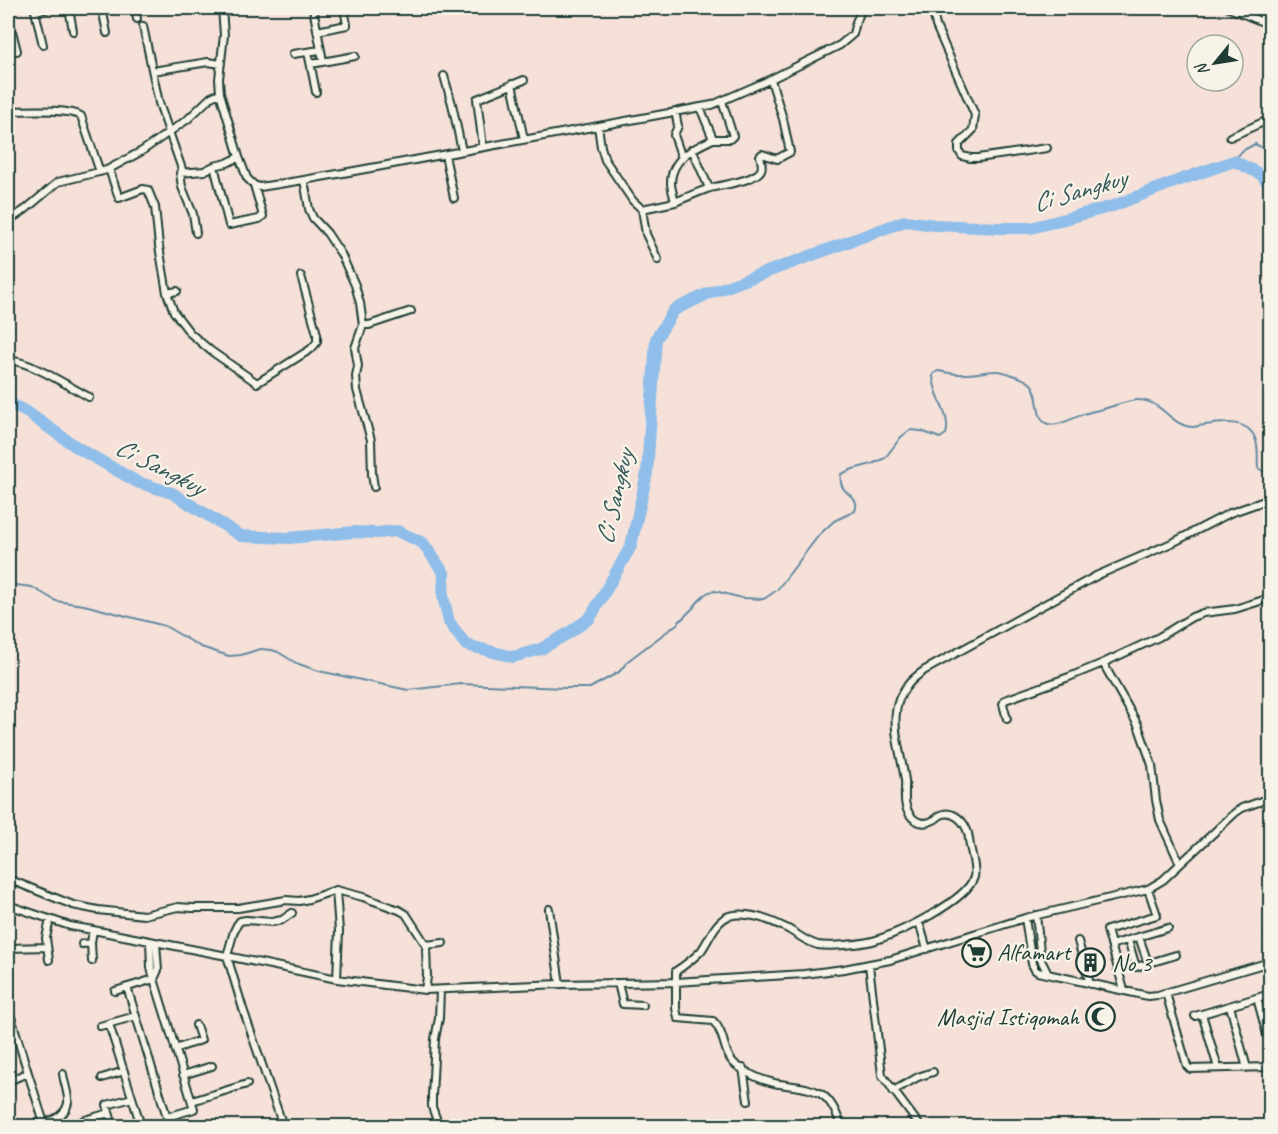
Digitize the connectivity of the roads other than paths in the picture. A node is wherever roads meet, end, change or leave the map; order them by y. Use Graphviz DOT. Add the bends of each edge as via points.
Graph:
graph roads {
  1 [pos="49,8"];
  2 [pos="69,8"];
  3 [pos="102,8"];
  4 [pos="135,8"];
  5 [pos="222,8"];
  6 [pos="313,8"];
  7 [pos="344,8"];
  8 [pos="865,8"];
  9 [pos="936,8"];
  10 [pos="1229,8"];
  11 [pos="35,9"];
  12 [pos="8,15"];
  13 [pos="137,20"];
  14 [pos="1270,25"];
  15 [pos="143,26"];
  16 [pos="317,30"];
  17 [pos="74,31"];
  18 [pos="107,33"];
  19 [pos="11,40"];
  20 [pos="43,45"];
  21 [pos="320,50"];
  22 [pos="17,51"];
  23 [pos="308,52"];
  24 [pos="293,54"];
  25 [pos="355,56"];
  26 [pos="322,61"];
  27 [pos="221,63"];
  28 [pos="311,64"];
  29 [pos="153,71"];
  30 [pos="444,76"];
  31 [pos="524,80"];
  32 [pos="771,80"];
  33 [pos="512,84"];
  34 [pos="316,92"];
  35 [pos="220,93"];
  36 [pos="722,100"];
  37 [pos="700,107"];
  38 [pos="8,111"];
  39 [pos="675,111"];
  40 [pos="1270,119"];
  41 [pos="598,126"];
  42 [pos="169,132"];
  43 [pos="1230,137"];
  44 [pos="524,139"];
  45 [pos="712,139"];
  46 [pos="483,147"];
  47 [pos="1047,148"];
  48 [pos="692,149"];
  49 [pos="462,151"];
  50 [pos="445,154"];
  51 [pos="239,157"];
  52 [pos="682,158"];
  53 [pos="214,166"];
  54 [pos="110,169"];
  55 [pos="100,172"];
  56 [pos="183,172"];
  57 [pos="304,180"];
  58 [pos="254,185"];
  59 [pos="709,188"];
  60 [pos="454,198"];
  61 [pos="675,202"];
  62 [pos="642,209"];
  63 [pos="8,219"];
  64 [pos="196,233"];
  65 [pos="658,260"];
  66 [pos="301,276"];
  67 [pos="177,291"];
  68 [pos="167,293"];
  69 [pos="411,311"];
  70 [pos="363,325"];
  71 [pos="8,361"];
  72 [pos="89,397"];
  73 [pos="374,487"];
  74 [pos="1270,499"];
  75 [pos="1270,598"];
  76 [pos="1103,663"];
  77 [pos="1007,719"];
  78 [pos="1270,798"];
  79 [pos="1180,864"];
  80 [pos="8,879"];
  81 [pos="336,890"];
  82 [pos="1148,890"];
  83 [pos="8,905"];
  84 [pos="549,909"];
  85 [pos="292,913"];
  86 [pos="1036,915"];
  87 [pos="1025,918"];
  88 [pos="50,919"];
  89 [pos="919,922"];
  90 [pos="1168,928"];
  91 [pos="93,930"];
  92 [pos="1139,937"];
  93 [pos="1128,940"];
  94 [pos="1078,941"];
  95 [pos="153,942"];
  96 [pos="91,943"];
  97 [pos="443,943"];
  98 [pos="82,944"];
  99 [pos="426,945"];
  100 [pos="1111,945"];
  101 [pos="47,947"];
  102 [pos="8,948"];
  103 [pos="927,949"];
  104 [pos="1176,955"];
  105 [pos="227,956"];
  106 [pos="49,960"];
  107 [pos="92,961"];
  108 [pos="1270,962"];
  109 [pos="1148,963"];
  110 [pos="869,965"];
  111 [pos="1048,974"];
  112 [pos="154,979"];
  113 [pos="337,979"];
  114 [pos="676,982"];
  115 [pos="618,983"];
  116 [pos="560,984"];
  117 [pos="1090,984"];
  118 [pos="127,987"];
  119 [pos="425,990"];
  120 [pos="440,990"];
  121 [pos="1124,990"];
  122 [pos="115,991"];
  123 [pos="1166,993"];
  124 [pos="1270,994"];
  125 [pos="1257,998"];
  126 [pos="643,1005"];
  127 [pos="1230,1006"];
  128 [pos="8,1011"];
  129 [pos="136,1016"];
  130 [pos="109,1024"];
  131 [pos="196,1025"];
  132 [pos="100,1026"];
  133 [pos="1270,1046"];
  134 [pos="175,1048"];
  135 [pos="212,1066"];
  136 [pos="1270,1067"];
  137 [pos="743,1068"];
  138 [pos="1218,1068"];
  139 [pos="1247,1068"];
  140 [pos="124,1071"];
  141 [pos="933,1072"];
  142 [pos="28,1074"];
  143 [pos="63,1074"];
  144 [pos="183,1075"];
  145 [pos="102,1078"];
  146 [pos="8,1081"];
  147 [pos="248,1084"];
  148 [pos="893,1091"];
  149 [pos="132,1098"];
  150 [pos="192,1101"];
  151 [pos="748,1101"];
  152 [pos="109,1113"];
  153 [pos="82,1121"];
  154 [pos="44,1123"];
  155 [pos="33,1126"];
  156 [pos="113,1126"];
  157 [pos="141,1126"];
  158 [pos="283,1126"];
  159 [pos="439,1126"];
  160 [pos="841,1126"];
  161 [pos="920,1126"];
  1 -- 11 [label="street"];
  2 -- 17 [label="street"];
  3 -- 18 [label="street"];
  4 -- 13 [label="street"];
  5 -- 27 [label="street"];
  6 -- 16 [label="street"];
  7 -- 16 [label="street" via="347,25"];
  8 -- 32 [label="street" via="847,40"];
  9 -- 47 [label="street" via="936,26 975,115 973,130 959,144 962,156 978,158"];
  10 -- 14 [label="street"];
  11 -- 20 [label="street"];
  12 -- 19 [label="street"];
  15 -- 29 [label="street"];
  16 -- 21 [label="street"];
  19 -- 22 [label="street"];
  21 -- 23 [label="street"];
  21 -- 26 [label="street"];
  23 -- 24 [label="street"];
  23 -- 28 [label="street"];
  25 -- 26 [label="street"];
  26 -- 28 [label="street"];
  27 -- 29 [label="street"];
  27 -- 35 [label="street"];
  28 -- 34 [label="street"];
  29 -- 42 [label="street"];
  30 -- 49 [label="street"];
  31 -- 33 [label="street"];
  32 -- 36 [label="street"];
  32 -- 59 [label="street" via="790,152 777,159 762,154 761,171 754,176"];
  33 -- 44 [label="street"];
  33 -- 46 [label="street" via="477,98"];
  35 -- 42 [label="street"];
  35 -- 51 [label="street"];
  36 -- 37 [label="street"];
  36 -- 45 [label="street" via="733,136"];
  37 -- 39 [label="street"];
  37 -- 45 [label="street"];
  38 -- 55 [label="street" via="78,114"];
  39 -- 41 [label="street"];
  39 -- 52 [label="street" via="678,126 674,135"];
  40 -- 43 [label="street"];
  41 -- 44 [label="street"];
  41 -- 62 [label="street" via="605,160"];
  42 -- 54 [label="street"];
  42 -- 56 [label="street"];
  44 -- 46 [label="street"];
  45 -- 48 [label="street"];
  46 -- 49 [label="street"];
  48 -- 52 [label="street"];
  48 -- 59 [label="street"];
  49 -- 50 [label="street"];
  50 -- 57 [label="street"];
  50 -- 60 [label="street"];
  51 -- 53 [label="street"];
  51 -- 58 [label="street"];
  52 -- 61 [label="street" via="675,166 671,184"];
  53 -- 56 [label="street" via="199,172"];
  53 -- 58 [label="street" via="229,225 263,216"];
  54 -- 55 [label="street"];
  54 -- 68 [label="street" via="119,198 148,190 155,207"];
  55 -- 63 [label="street" via="58,182"];
  56 -- 64 [label="street" via="179,174"];
  57 -- 58 [label="street"];
  57 -- 70 [label="street" via="313,218 348,267"];
  59 -- 61 [label="street"];
  61 -- 62 [label="street"];
  62 -- 65 [label="street" via="646,234"];
  66 -- 68 [label="street" via="317,342 257,383 190,333 174,312"];
  67 -- 68 [label="street"];
  69 -- 70 [label="street"];
  70 -- 73 [label="street" via="355,348 356,380 370,440"];
  71 -- 72 [label="street" via="29,365"];
  74 -- 89 [label="street" via="1230,513 1098,574 925,670 903,690 896,706 896,720 910,815 920,823 948,814 960,819 967,829 974,867 974,878 962,894"];
  75 -- 76 [label="street" via="1192,617"];
  76 -- 77 [label="street" via="1005,700"];
  76 -- 79 [label="street" via="1138,725 1152,765 1160,820"];
  78 -- 79 [label="street" via="1236,812"];
  79 -- 82 [label="street"];
  80 -- 81 [label="street" via="71,904 144,915 178,907 238,908 299,901"];
  81 -- 99 [label="street" via="406,914"];
  81 -- 113 [label="street"];
  82 -- 86 [label="street"];
  82 -- 100 [label="street" via="1157,915 1107,930"];
  83 -- 88 [label="street"];
  84 -- 116 [label="street"];
  85 -- 105 [label="street" via="282,921 240,921"];
  86 -- 87 [label="street"];
  86 -- 111 [label="street" via="1041,960"];
  87 -- 103 [label="street"];
  87 -- 111 [label="street" via="1033,967"];
  88 -- 91 [label="street"];
  88 -- 101 [label="street"];
  89 -- 103 [label="street"];
  89 -- 114 [label="street" via="875,941 819,945 763,919 732,916 722,920 698,954 676,971"];
  90 -- 92 [label="street"];
  91 -- 95 [label="street"];
  91 -- 96 [label="street"];
  92 -- 93 [label="street"];
  92 -- 109 [label="street"];
  93 -- 100 [label="street"];
  93 -- 109 [label="street" via="1136,967"];
  94 -- 117 [label="street"];
  95 -- 105 [label="street"];
  95 -- 112 [label="street" via="158,970"];
  96 -- 98 [label="street"];
  96 -- 107 [label="street"];
  97 -- 99 [label="street"];
  99 -- 119 [label="street"];
  100 -- 121 [label="street"];
  101 -- 102 [label="street"];
  101 -- 106 [label="street"];
  103 -- 110 [label="street"];
  104 -- 109 [label="street"];
  105 -- 113 [label="street"];
  105 -- 158 [label="street"];
  108 -- 123 [label="street"];
  110 -- 114 [label="street" via="804,974"];
  110 -- 148 [label="street" via="881,1070"];
  111 -- 117 [label="street"];
  112 -- 118 [label="street"];
  112 -- 134 [label="street"];
  113 -- 119 [label="street"];
  114 -- 115 [label="street"];
  114 -- 137 [label="street" via="678,1018 715,1022 728,1055"];
  115 -- 116 [label="street"];
  115 -- 126 [label="street" via="623,1004"];
  116 -- 120 [label="street"];
  117 -- 121 [label="street"];
  118 -- 122 [label="street"];
  118 -- 129 [label="street"];
  119 -- 120 [label="street"];
  120 -- 159 [label="street" via="432,1096"];
  121 -- 123 [label="street" via="1148,996"];
  123 -- 138 [label="street" via="1190,1069"];
  124 -- 125 [label="street"];
  125 -- 127 [label="street"];
  125 -- 133 [label="street"];
  127 -- 138 [label="street" via="1198,1015"];
  127 -- 139 [label="street"];
  128 -- 142 [label="street"];
  129 -- 130 [label="street"];
  129 -- 150 [label="street" via="167,1117 194,1109"];
  130 -- 132 [label="street"];
  130 -- 140 [label="street"];
  131 -- 134 [label="street" via="201,1040"];
  134 -- 144 [label="street"];
  135 -- 144 [label="street"];
  136 -- 139 [label="street"];
  137 -- 151 [label="street"];
  137 -- 160 [label="street" via="772,1083 819,1092 836,1111"];
  138 -- 139 [label="street"];
  140 -- 145 [label="street"];
  140 -- 149 [label="street"];
  141 -- 148 [label="street"];
  142 -- 146 [label="street"];
  142 -- 154 [label="street"];
  143 -- 154 [label="street" via="68,1103 60,1116"];
  144 -- 150 [label="street"];
  147 -- 150 [label="street"];
  148 -- 161 [label="street"];
  149 -- 152 [label="street" via="107,1105"];
  149 -- 157 [label="street"];
  152 -- 153 [label="street"];
  152 -- 156 [label="street"];
  154 -- 155 [label="street"];
}
